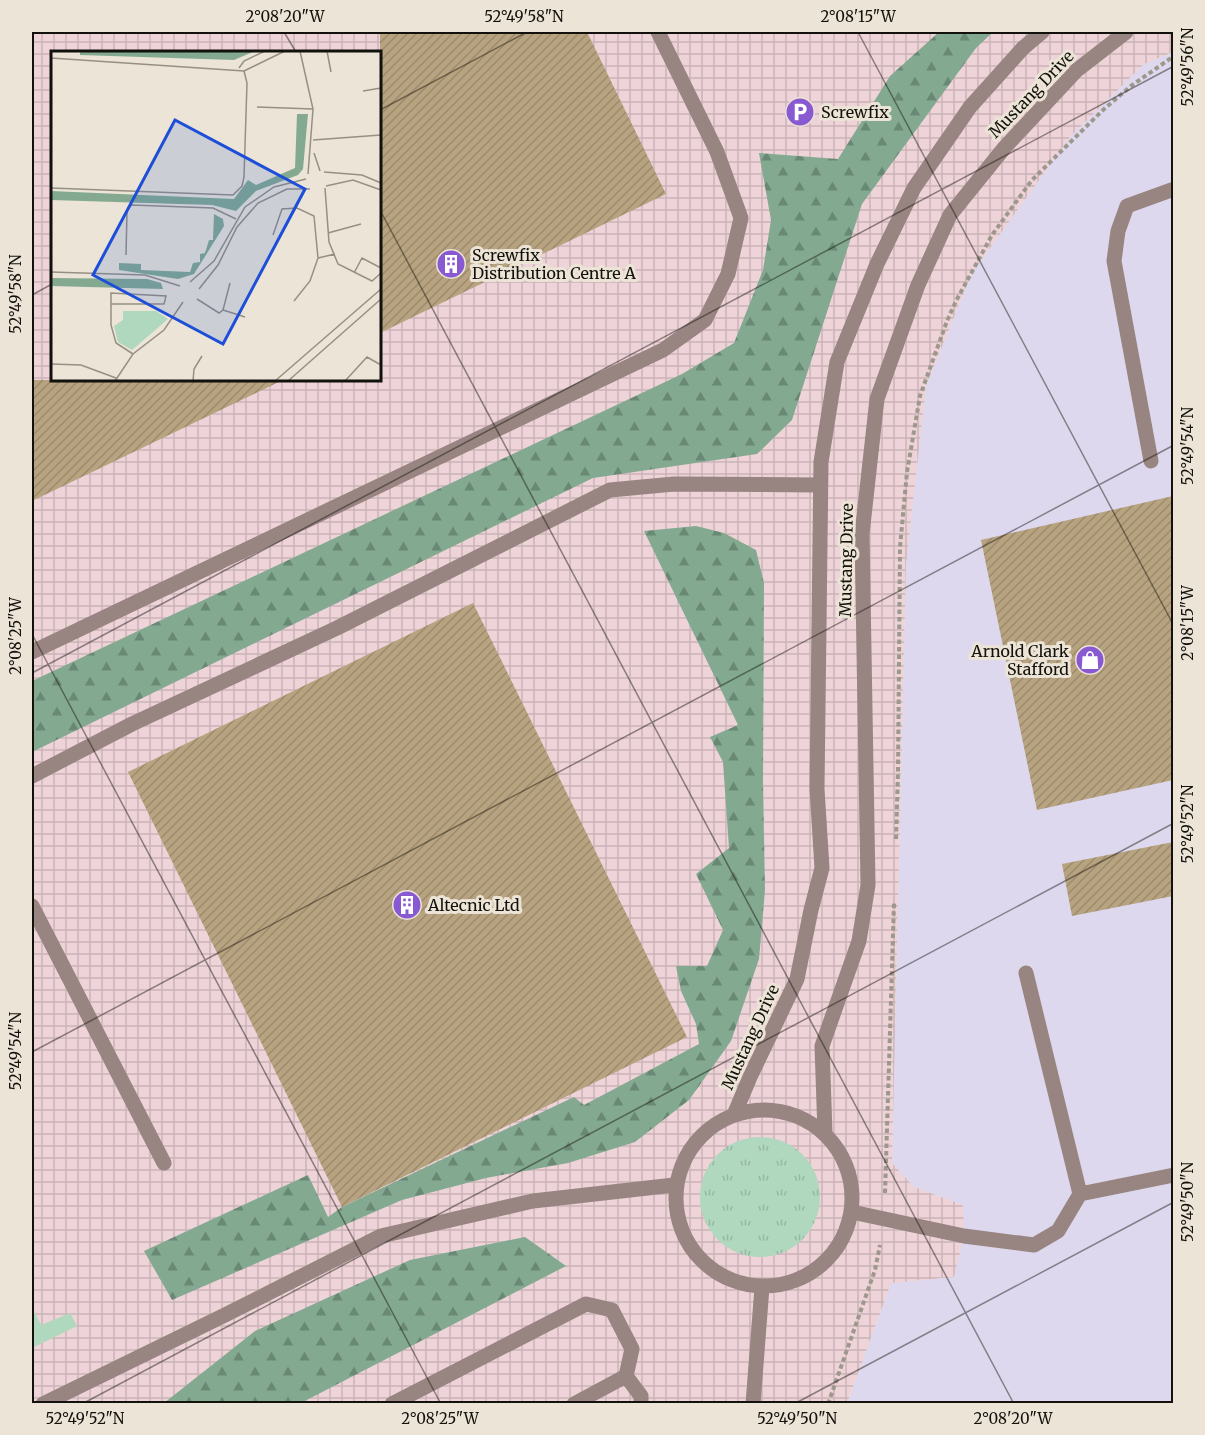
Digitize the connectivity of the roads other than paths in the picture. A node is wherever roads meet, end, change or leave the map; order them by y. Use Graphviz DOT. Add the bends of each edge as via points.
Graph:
graph roads {
  1 [pos="658,32"];
  2 [pos="1041,32"];
  3 [pos="1126,32"];
  4 [pos="1173,189"];
  5 [pos="1151,461"];
  6 [pos="820,485"];
  7 [pos="32,652"];
  8 [pos="32,776"];
  9 [pos="32,906"];
  10 [pos="1026,973"];
  11 [pos="734,1115"];
  12 [pos="825,1133"];
  13 [pos="164,1163"];
  14 [pos="1173,1174"];
  15 [pos="674,1185"];
  16 [pos="1080,1194"];
  17 [pos="852,1212"];
  18 [pos="762,1287"];
  19 [pos="626,1376"];
  20 [pos="43,1404"];
  21 [pos="392,1404"];
  22 [pos="574,1404"];
  23 [pos="641,1404"];
  24 [pos="753,1404"];
  1 -- 7 [label="street" via="717,153 741,218 728,274 705,320 663,350"];
  2 -- 6 [label="street, Mustang Drive" via="970,107 914,188 877,264 837,362"];
  3 -- 12 [label="street, Mustang Drive" via="1077,70 1005,147 950,215 918,285 877,399 862,534 868,885 859,940 822,1046"];
  4 -- 5 [label="street" via="1127,206 1118,231 1114,261"];
  6 -- 8 [label="street" via="674,484 610,490"];
  6 -- 11 [label="street, Mustang Drive" via="817,789 822,868 797,979"];
  9 -- 13 [label="street"];
  10 -- 16 [label="street"];
  11 -- 12 [label="street" via="770,1109 796,1115"];
  11 -- 15 [label="street" via="712,1127 688,1153"];
  12 -- 17 [label="street" via="845,1160"];
  14 -- 16 [label="street"];
  15 -- 18 [label="street" via="678,1218 697,1256 727,1279"];
  15 -- 20 [label="street" via="533,1201 381,1236"];
  16 -- 17 [label="street" via="1058,1231 1034,1245 964,1236"];
  17 -- 18 [label="street" via="839,1247 806,1277"];
  18 -- 24 [label="street"];
  19 -- 21 [label="street" via="632,1349 612,1310 586,1304"];
  19 -- 22 [label="street"];
  19 -- 23 [label="street" via="641,1396"];
}
